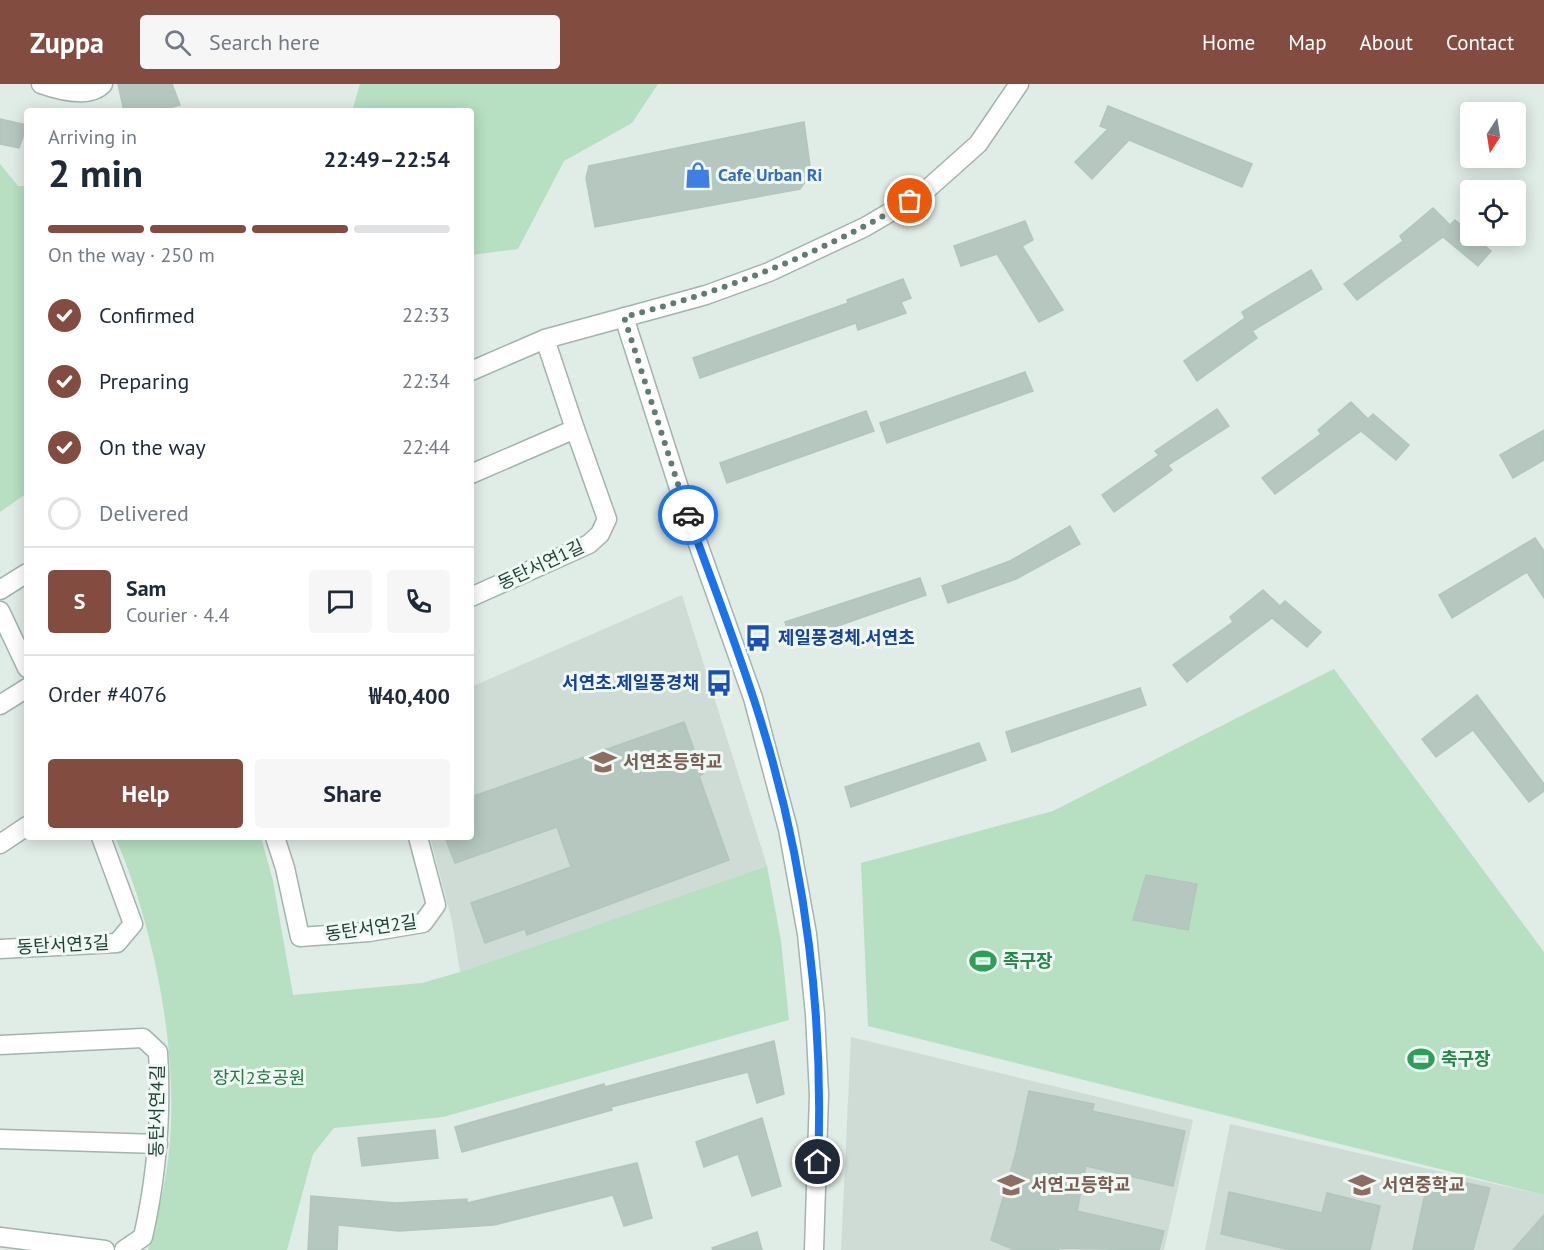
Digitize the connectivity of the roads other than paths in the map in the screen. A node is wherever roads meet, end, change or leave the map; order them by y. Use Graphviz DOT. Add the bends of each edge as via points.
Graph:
graph roads {
  1 [pos="41,84"];
  2 [pos="103,84"];
  3 [pos="1019,84"];
  4 [pos="624,317"];
  5 [pos="545,339"];
  6 [pos="474,371"];
  7 [pos="575,429"];
  8 [pos="474,473"];
  9 [pos="24,575"];
  10 [pos="0,590"];
  11 [pos="474,596"];
  12 [pos="0,611"];
  13 [pos="24,662"];
  14 [pos="24,690"];
  15 [pos="0,705"];
  16 [pos="24,828"];
  17 [pos="102,840"];
  18 [pos="275,840"];
  19 [pos="419,840"];
  20 [pos="0,844"];
  21 [pos="0,949"];
  22 [pos="0,1045"];
  23 [pos="0,1139"];
  24 [pos="158,1144"];
  25 [pos="0,1238"];
  26 [pos="105,1250"];
  27 [pos="124,1250"];
  28 [pos="814,1250"];
  1 -- 2 [label="street" via="86,92"];
  3 -- 4 [label="street" via="978,144 923,193 865,227 769,272"];
  4 -- 5 [label="street"];
  4 -- 28 [label="street" via="686,510 753,698 788,829 807,934 815,1014 819,1095"];
  5 -- 6 [label="street"];
  5 -- 7 [label="street, 동탄서연1길"];
  7 -- 8 [label="street"];
  7 -- 11 [label="street, 동탄서연1길" via="607,519 600,534 589,544"];
  9 -- 10 [label="street"];
  12 -- 13 [label="street"];
  14 -- 15 [label="street"];
  16 -- 20 [label="street"];
  17 -- 21 [label="street, 동탄서연3길" via="134,924 117,943"];
  18 -- 19 [label="street, 동탄서연2길" via="300,937 423,923 436,905"];
  22 -- 24 [label="street, 동탄서연4길" via="143,1038 158,1052"];
  23 -- 24 [label="street"];
  24 -- 27 [label="street, 동탄서연4길" via="143,1237"];
  25 -- 26 [label="street"];
}
